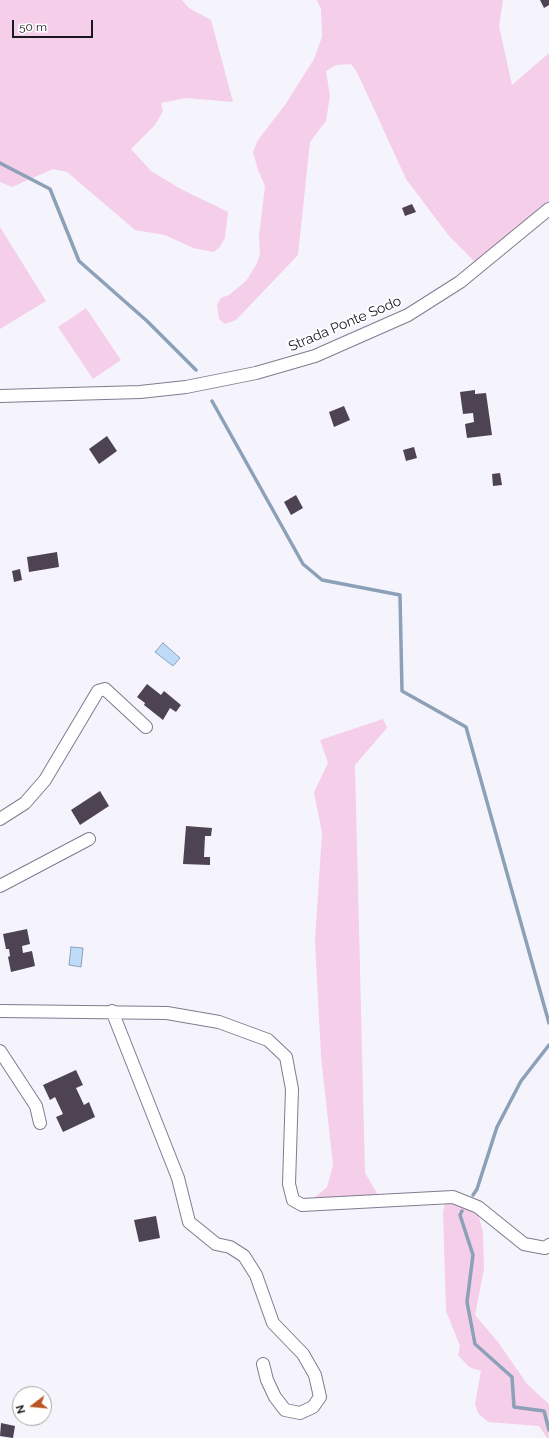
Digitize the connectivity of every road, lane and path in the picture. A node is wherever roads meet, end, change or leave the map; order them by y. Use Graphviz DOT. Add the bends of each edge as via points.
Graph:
graph roads {
  1 [pos="549,209"];
  2 [pos="0,396"];
  3 [pos="146,727"];
  4 [pos="0,819"];
  5 [pos="89,839"];
  6 [pos="0,886"];
  7 [pos="0,1011"];
  8 [pos="112,1011"];
  9 [pos="0,1051"];
  10 [pos="40,1123"];
  11 [pos="549,1245"];
  12 [pos="263,1364"];
  1 -- 2 [label="street, Strada Ponte Sodo" via="460,282 408,315 315,356 256,373 186,387 140,392"];
  3 -- 4 [label="street" via="105,689 98,691 45,780 25,803"];
  5 -- 6 [label="street"];
  7 -- 8 [label="street"];
  8 -- 11 [label="street" via="167,1013 219,1022 268,1040 286,1057 292,1089 289,1184 293,1200 302,1205 453,1196 478,1207 524,1244 545,1248"];
  8 -- 12 [label="street" via="178,1178 189,1222 216,1244 230,1247 244,1256 256,1275 273,1323 303,1354 315,1375 320,1397 313,1408 300,1413 285,1410 275,1397"];
  9 -- 10 [label="street" via="36,1106"];
}
